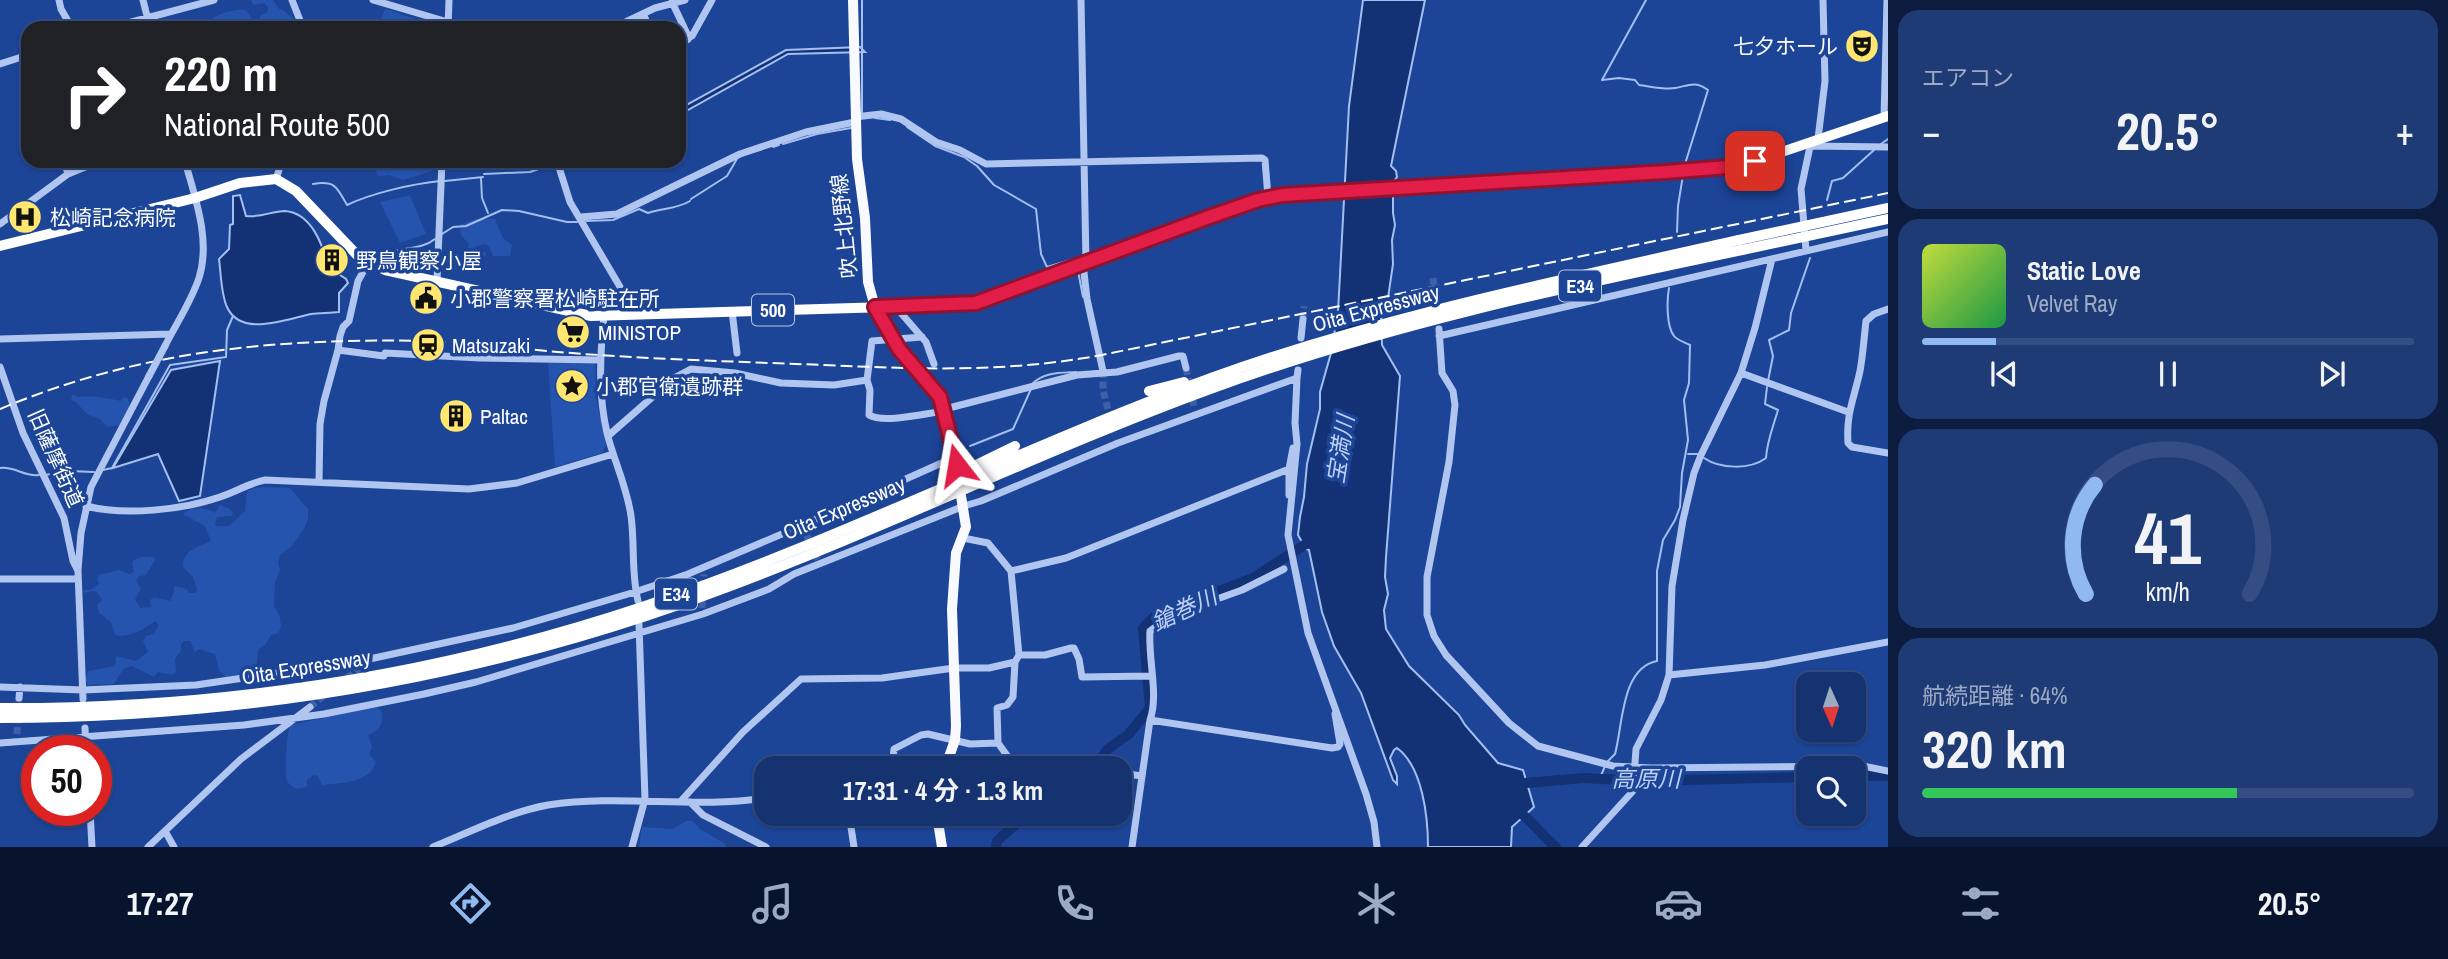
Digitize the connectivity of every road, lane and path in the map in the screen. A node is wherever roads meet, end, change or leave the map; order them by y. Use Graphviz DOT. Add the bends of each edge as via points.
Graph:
graph roads {
  1 [pos="59,0"];
  2 [pos="143,0"];
  3 [pos="215,0"];
  4 [pos="292,0"];
  5 [pos="373,0"];
  6 [pos="449,0"];
  7 [pos="685,0"];
  8 [pos="712,0"];
  9 [pos="853,0"];
  10 [pos="1082,0"];
  11 [pos="1823,0"];
  12 [pos="1887,0"];
  13 [pos="671,2"];
  14 [pos="395,3"];
  15 [pos="655,4"];
  16 [pos="643,14"];
  17 [pos="147,18"];
  18 [pos="68,21"];
  19 [pos="136,21"];
  20 [pos="148,21"];
  21 [pos="300,21"];
  22 [pos="438,21"];
  23 [pos="448,21"];
  24 [pos="628,21"];
  25 [pos="646,21"];
  26 [pos="680,21"];
  27 [pos="686,32"];
  28 [pos="689,38"];
  29 [pos="686,40"];
  30 [pos="21,57"];
  31 [pos="0,64"];
  32 [pos="1886,117"];
  33 [pos="855,120"];
  34 [pos="1813,143"];
  35 [pos="1888,147"];
  36 [pos="1084,162"];
  37 [pos="66,168"];
  38 [pos="83,168"];
  39 [pos="187,168"];
  40 [pos="280,168"];
  41 [pos="442,168"];
  42 [pos="559,168"];
  43 [pos="68,174"];
  44 [pos="276,179"];
  45 [pos="195,198"];
  46 [pos="1268,198"];
  47 [pos="1888,208"];
  48 [pos="581,216"];
  49 [pos="1888,219"];
  50 [pos="0,223"];
  51 [pos="1887,234"];
  52 [pos="1741,245"];
  53 [pos="0,246"];
  54 [pos="1806,250"];
  55 [pos="1772,259"];
  56 [pos="368,263"];
  57 [pos="1084,264"];
  58 [pos="437,281"];
  59 [pos="875,307"];
  60 [pos="1888,309"];
  61 [pos="732,311"];
  62 [pos="901,313"];
  63 [pos="636,314"];
  64 [pos="604,316"];
  65 [pos="1303,319"];
  66 [pos="171,334"];
  67 [pos="922,337"];
  68 [pos="1301,338"];
  69 [pos="0,339"];
  70 [pos="893,340"];
  71 [pos="1317,349"];
  72 [pos="338,350"];
  73 [pos="737,353"];
  74 [pos="1278,356"];
  75 [pos="600,360"];
  76 [pos="934,364"];
  77 [pos="0,367"];
  78 [pos="1186,368"];
  79 [pos="1103,371"];
  80 [pos="1741,373"];
  81 [pos="867,380"];
  82 [pos="4,387"];
  83 [pos="1149,391"];
  84 [pos="945,410"];
  85 [pos="1848,412"];
  86 [pos="1114,433"];
  87 [pos="1296,434"];
  88 [pos="608,436"];
  89 [pos="1118,443"];
  90 [pos="1015,446"];
  91 [pos="1888,453"];
  92 [pos="613,454"];
  93 [pos="956,461"];
  94 [pos="1289,469"];
  95 [pos="319,482"];
  96 [pos="963,501"];
  97 [pos="1292,503"];
  98 [pos="86,506"];
  99 [pos="868,519"];
  100 [pos="963,538"];
  101 [pos="1284,569"];
  102 [pos="1011,571"];
  103 [pos="78,575"];
  104 [pos="0,579"];
  105 [pos="636,597"];
  106 [pos="639,624"];
  107 [pos="513,628"];
  108 [pos="640,634"];
  109 [pos="514,639"];
  110 [pos="1888,642"];
  111 [pos="1019,654"];
  112 [pos="365,660"];
  113 [pos="517,661"];
  114 [pos="1015,662"];
  115 [pos="954,668"];
  116 [pos="359,669"];
  117 [pos="518,670"];
  118 [pos="1669,675"];
  119 [pos="1151,676"];
  120 [pos="0,687"];
  121 [pos="20,687"];
  122 [pos="83,690"];
  123 [pos="19,698"];
  124 [pos="83,699"];
  125 [pos="310,707"];
  126 [pos="0,708"];
  127 [pos="1336,710"];
  128 [pos="298,717"];
  129 [pos="1150,720"];
  130 [pos="0,721"];
  131 [pos="83,727"];
  132 [pos="17,734"];
  133 [pos="84,735"];
  134 [pos="955,740"];
  135 [pos="0,743"];
  136 [pos="16,743"];
  137 [pos="998,743"];
  138 [pos="893,756"];
  139 [pos="949,756"];
  140 [pos="1007,756"];
  141 [pos="1633,768"];
  142 [pos="1888,771"];
  143 [pos="1132,775"];
  144 [pos="1142,776"];
  145 [pos="645,799"];
  146 [pos="754,799"];
  147 [pos="681,801"];
  148 [pos="690,802"];
  149 [pos="91,826"];
  150 [pos="851,826"];
  151 [pos="939,826"];
  152 [pos="165,831"];
  153 [pos="92,847"];
  154 [pos="148,847"];
  155 [pos="174,847"];
  156 [pos="433,847"];
  157 [pos="632,847"];
  158 [pos="766,847"];
  159 [pos="854,847"];
  160 [pos="942,847"];
  161 [pos="1132,847"];
  162 [pos="1377,847"];
  163 [pos="1582,847"];
  1 -- 18 [label="street"];
  2 -- 17 [label="street"];
  3 -- 17 [label="street"];
  4 -- 21 [label="street"];
  5 -- 14 [label="street"];
  6 -- 23 [label="street"];
  7 -- 13 [label="street"];
  8 -- 28 [label="street"];
  9 -- 33 [label="main road, 吹上北野線"];
  10 -- 36 [label="street"];
  11 -- 34 [label="street" via="1825,81"];
  12 -- 32 [label="street"];
  13 -- 15 [label="street"];
  13 -- 26 [label="street"];
  14 -- 22 [label="street"];
  15 -- 16 [label="street"];
  16 -- 24 [label="street"];
  16 -- 25 [label="street"];
  17 -- 19 [label="street"];
  17 -- 20 [label="street"];
  27 -- 28 [label="street"];
  28 -- 29 [label="street"];
  30 -- 31 [label="street"];
  32 -- 34 [label="highway, 500"];
  33 -- 36 [label="street" via="881,114 901,119 936,142 986,164"];
  33 -- 48 [label="street" via="740,154 617,214"];
  33 -- 59 [label="main road, 吹上北野線" via="866,268"];
  34 -- 35 [label="street"];
  34 -- 46 [label="highway, 500" via="1728,167"];
  34 -- 54 [label="street" via="1801,189"];
  36 -- 46 [label="street" via="1262,158"];
  36 -- 57 [label="street"];
  37 -- 43 [label="street"];
  38 -- 43 [label="street"];
  39 -- 45 [label="street"];
  40 -- 44 [label="street"];
  41 -- 58 [label="street"];
  42 -- 48 [label="street" via="565,190"];
  43 -- 50 [label="street"];
  44 -- 45 [label="highway" via="235,184"];
  44 -- 56 [label="highway, 500" via="296,191"];
  45 -- 53 [label="highway"];
  45 -- 66 [label="street" via="203,261"];
  46 -- 57 [label="highway, 500"];
  47 -- 52 [label="highway, Oita Expressway / E34, bridge"];
  48 -- 63 [label="street"];
  49 -- 52 [label="highway, Oita Expressway / E34, bridge"];
  51 -- 54 [label="street"];
  52 -- 71 [label="highway, Oita Expressway / E34" via="1494,295"];
  54 -- 55 [label="street"];
  55 -- 80 [label="street"];
  55 -- 141 [label="street" via="1439,332 1442,373 1455,405 1425,592 1434,636 1446,655 1528,740 1552,751"];
  56 -- 58 [label="highway, 500"];
  56 -- 72 [label="street" via="358,281"];
  57 -- 59 [label="highway, 500" via="976,303"];
  57 -- 79 [label="street"];
  58 -- 64 [label="highway, 500" via="574,314"];
  59 -- 61 [label="highway, 500"];
  59 -- 70 [label="main road, 吹上北野線"];
  60 -- 85 [label="street" via="1866,321"];
  61 -- 63 [label="highway, 500"];
  61 -- 73 [label="street"];
  62 -- 67 [label="street"];
  63 -- 64 [label="highway, 500"];
  64 -- 75 [label="street"];
  65 -- 68 [label="street"];
  66 -- 69 [label="street"];
  66 -- 98 [label="street, bridge"];
  67 -- 70 [label="street"];
  67 -- 76 [label="street"];
  70 -- 81 [label="street" via="872,341"];
  70 -- 84 [label="main road, 吹上北野線" via="940,397"];
  71 -- 74 [label="highway, Oita Expressway / E34"];
  71 -- 131 [label="highway, Oita Expressway / E34" via="1121,423 748,578 564,642 356,690"];
  72 -- 75 [label="street" via="384,356 385,352"];
  72 -- 95 [label="street" via="320,424"];
  74 -- 83 [label="highway"];
  74 -- 99 [label="highway, Oita Expressway / E34" via="1130,409"];
  75 -- 88 [label="street"];
  77 -- 82 [label="street, 旧薩摩街道"];
  78 -- 84 [label="street" via="1179,356 1117,372 1077,375"];
  80 -- 85 [label="street"];
  80 -- 118 [label="street" via="1701,454 1683,520 1672,586"];
  81 -- 84 [label="street" via="871,417"];
  81 -- 88 [label="street" via="835,385 781,383 691,369 674,378"];
  82 -- 103 [label="street, 旧薩摩街道" via="64,518"];
  84 -- 93 [label="main road, 吹上北野線"];
  85 -- 91 [label="street" via="1849,445"];
  86 -- 89 [label="street"];
  87 -- 89 [label="street" via="1298,374 1194,410"];
  87 -- 94 [label="street"];
  87 -- 97 [label="street"];
  88 -- 92 [label="street"];
  89 -- 96 [label="street" via="981,501"];
  90 -- 99 [label="highway"];
  92 -- 95 [label="street" via="493,488"];
  92 -- 105 [label="street" via="631,514"];
  93 -- 105 [label="street" via="805,530"];
  94 -- 97 [label="street"];
  94 -- 102 [label="street" via="1066,558"];
  95 -- 98 [label="street" via="258,481 218,498 132,512"];
  96 -- 100 [label="main road"];
  96 -- 108 [label="street" via="819,562 769,589"];
  97 -- 127 [label="street" via="1288,535 1301,606"];
  98 -- 103 [label="street"];
  99 -- 126 [label="highway, Oita Expressway / E34" via="647,605 438,664 218,699"];
  100 -- 102 [label="street" via="988,543"];
  100 -- 115 [label="main road" via="956,552 952,590"];
  101 -- 119 [label="street" via="1154,626"];
  102 -- 111 [label="street"];
  103 -- 104 [label="street"];
  103 -- 122 [label="street, 旧薩摩街道"];
  105 -- 107 [label="street"];
  106 -- 108 [label="street"];
  107 -- 109 [label="street"];
  107 -- 112 [label="street"];
  108 -- 117 [label="street"];
  108 -- 145 [label="street"];
  110 -- 118 [label="street" via="1765,665"];
  111 -- 114 [label="street"];
  111 -- 119 [label="street" via="1045,655 1071,648 1084,678"];
  112 -- 116 [label="street"];
  112 -- 122 [label="street" via="196,685"];
  113 -- 117 [label="street"];
  114 -- 115 [label="street"];
  114 -- 137 [label="street" via="1013,697 997,708"];
  115 -- 134 [label="main road"];
  115 -- 147 [label="street" via="882,678 801,679 743,732"];
  117 -- 128 [label="street" via="424,694"];
  118 -- 141 [label="street" via="1636,749"];
  119 -- 129 [label="street" via="1155,706"];
  120 -- 121 [label="street"];
  121 -- 122 [label="street"];
  121 -- 123 [label="street"];
  122 -- 124 [label="street, 旧薩摩街道"];
  125 -- 128 [label="street"];
  127 -- 129 [label="street" via="1340,744 1332,748"];
  127 -- 162 [label="street" via="1374,822"];
  128 -- 131 [label="street" via="244,725"];
  128 -- 152 [label="street" via="241,759"];
  129 -- 144 [label="street"];
  130 -- 131 [label="highway, Oita Expressway / E34"];
  131 -- 133 [label="street"];
  131 -- 136 [label="street"];
  132 -- 136 [label="street"];
  134 -- 137 [label="street"];
  134 -- 138 [label="street" via="921,735 894,749"];
  134 -- 139 [label="main road"];
  135 -- 136 [label="street"];
  137 -- 140 [label="street"];
  141 -- 142 [label="street" via="1863,766"];
  141 -- 163 [label="street" via="1633,787 1625,801"];
  143 -- 144 [label="street"];
  144 -- 161 [label="street"];
  145 -- 147 [label="street"];
  145 -- 156 [label="street" via="533,808"];
  145 -- 157 [label="street"];
  146 -- 148 [label="street"];
  147 -- 148 [label="street"];
  148 -- 158 [label="street" via="703,815"];
  149 -- 153 [label="street"];
  150 -- 159 [label="street"];
  151 -- 160 [label="main road"];
  152 -- 154 [label="street"];
  152 -- 155 [label="street"];
}
